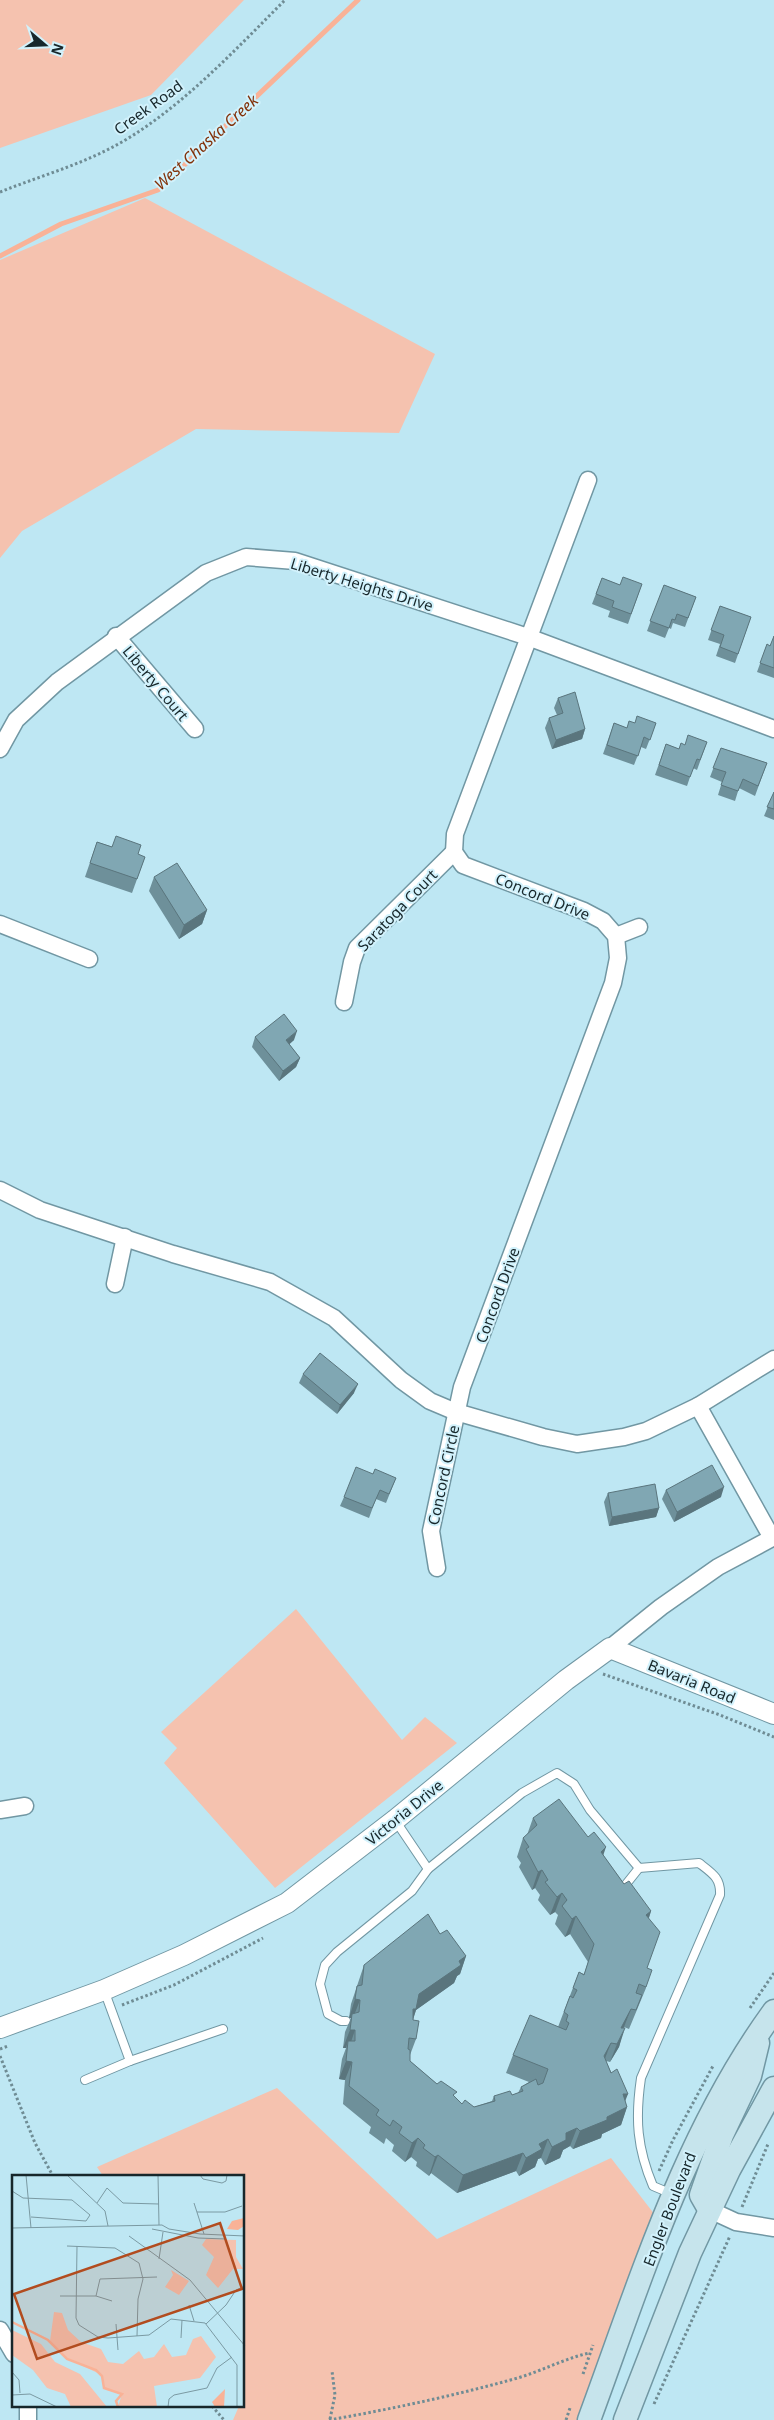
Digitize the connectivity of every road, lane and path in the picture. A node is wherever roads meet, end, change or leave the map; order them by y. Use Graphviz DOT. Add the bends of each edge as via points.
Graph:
graph roads {
  1 [pos="285,0"];
  2 [pos="0,192"];
  3 [pos="588,480"];
  4 [pos="116,636"];
  5 [pos="528,638"];
  6 [pos="196,729"];
  7 [pos="774,729"];
  8 [pos="0,750"];
  9 [pos="454,852"];
  10 [pos="0,924"];
  11 [pos="640,927"];
  12 [pos="616,936"];
  13 [pos="89,959"];
  14 [pos="344,1002"];
  15 [pos="0,1190"];
  16 [pos="125,1237"];
  17 [pos="115,1284"];
  18 [pos="774,1359"];
  19 [pos="698,1406"];
  20 [pos="456,1412"];
  21 [pos="773,1537"];
  22 [pos="437,1568"];
  23 [pos="610,1648"];
  24 [pos="774,1714"];
  25 [pos="25,1806"];
  26 [pos="0,1810"];
  27 [pos="395,1820"];
  28 [pos="639,1868"];
  29 [pos="428,1869"];
  30 [pos="618,1893"];
  31 [pos="104,1990"];
  32 [pos="769,2018"];
  33 [pos="346,2021"];
  34 [pos="0,2028"];
  35 [pos="223,2029"];
  36 [pos="0,2056"];
  37 [pos="130,2061"];
  38 [pos="85,2080"];
  39 [pos="774,2088"];
  40 [pos="769,2141"];
  41 [pos="51,2175"];
  42 [pos="674,2194"];
  43 [pos="710,2210"];
  44 [pos="736,2222"];
  45 [pos="774,2228"];
  46 [pos="0,2330"];
  47 [pos="12,2351"];
  48 [pos="590,2352"];
  49 [pos="332,2371"];
  50 [pos="214,2408"];
  51 [pos="651,2412"];
  52 [pos="224,2420"];
  53 [pos="330,2420"];
  54 [pos="589,2420"];
  55 [pos="625,2420"];
  1 -- 2 [label="path, Creek Road" via="219,66 152,122 107,150"];
  3 -- 5 [label="street"];
  4 -- 5 [label="street, Liberty Heights Drive" via="206,573 246,557 295,561"];
  4 -- 6 [label="street, Liberty Court"];
  4 -- 8 [label="street, Liberty Heights Drive" via="57,682 16,720"];
  5 -- 7 [label="street, Liberty Heights Drive"];
  5 -- 9 [label="street" via="454,834"];
  9 -- 12 [label="street, Concord Drive" via="464,865 584,911 603,921"];
  9 -- 14 [label="street, Saratoga Court" via="357,948"];
  10 -- 13 [label="street"];
  11 -- 12 [label="street"];
  12 -- 20 [label="street, Concord Drive" via="618,958 613,983 462,1387"];
  15 -- 16 [label="street" via="40,1210"];
  16 -- 17 [label="street"];
  16 -- 20 [label="street" via="277,1286 334,1318 401,1380 430,1401"];
  18 -- 19 [label="street"];
  19 -- 20 [label="street" via="646,1431 577,1444 543,1438"];
  19 -- 21 [label="street"];
  20 -- 22 [label="street, Concord Circle" via="431,1531"];
  21 -- 23 [label="street, Victoria Drive" via="718,1567"];
  23 -- 24 [label="street, Bavaria Road"];
  23 -- 27 [label="street, Victoria Drive"];
  25 -- 26 [label="street"];
  27 -- 29 [label="lane"];
  27 -- 31 [label="street, Victoria Drive" via="286,1903 184,1955"];
  28 -- 29 [label="lane" via="590,1810 574,1784 557,1773 522,1793"];
  28 -- 30 [label="lane"];
  28 -- 42 [label="lane" via="699,1863 721,1884 720,1895 642,2078 637,2106 642,2158 650,2179 653,2186"];
  29 -- 33 [label="lane" via="412,1891 325,1965 320,1984 328,2014"];
  31 -- 34 [label="street, Victoria Drive"];
  31 -- 37 [label="lane"];
  32 -- 42 [label="main road, Engler Boulevard" via="734,2068"];
  32 -- 43 [label="main road" via="750,2076 722,2134 701,2195"];
  35 -- 37 [label="lane"];
  36 -- 41 [label="path"];
  37 -- 38 [label="lane"];
  39 -- 43 [label="main road"];
  40 -- 44 [label="path"];
  42 -- 54 [label="main road, Engler Boulevard"];
  43 -- 44 [label="street"];
  43 -- 55 [label="main road"];
  44 -- 45 [label="street"];
  44 -- 51 [label="path"];
  46 -- 47 [label="street"];
  48 -- 53 [label="path" via="512,2380"];
  49 -- 53 [label="path" via="335,2395"];
  50 -- 52 [label="path"];
}
